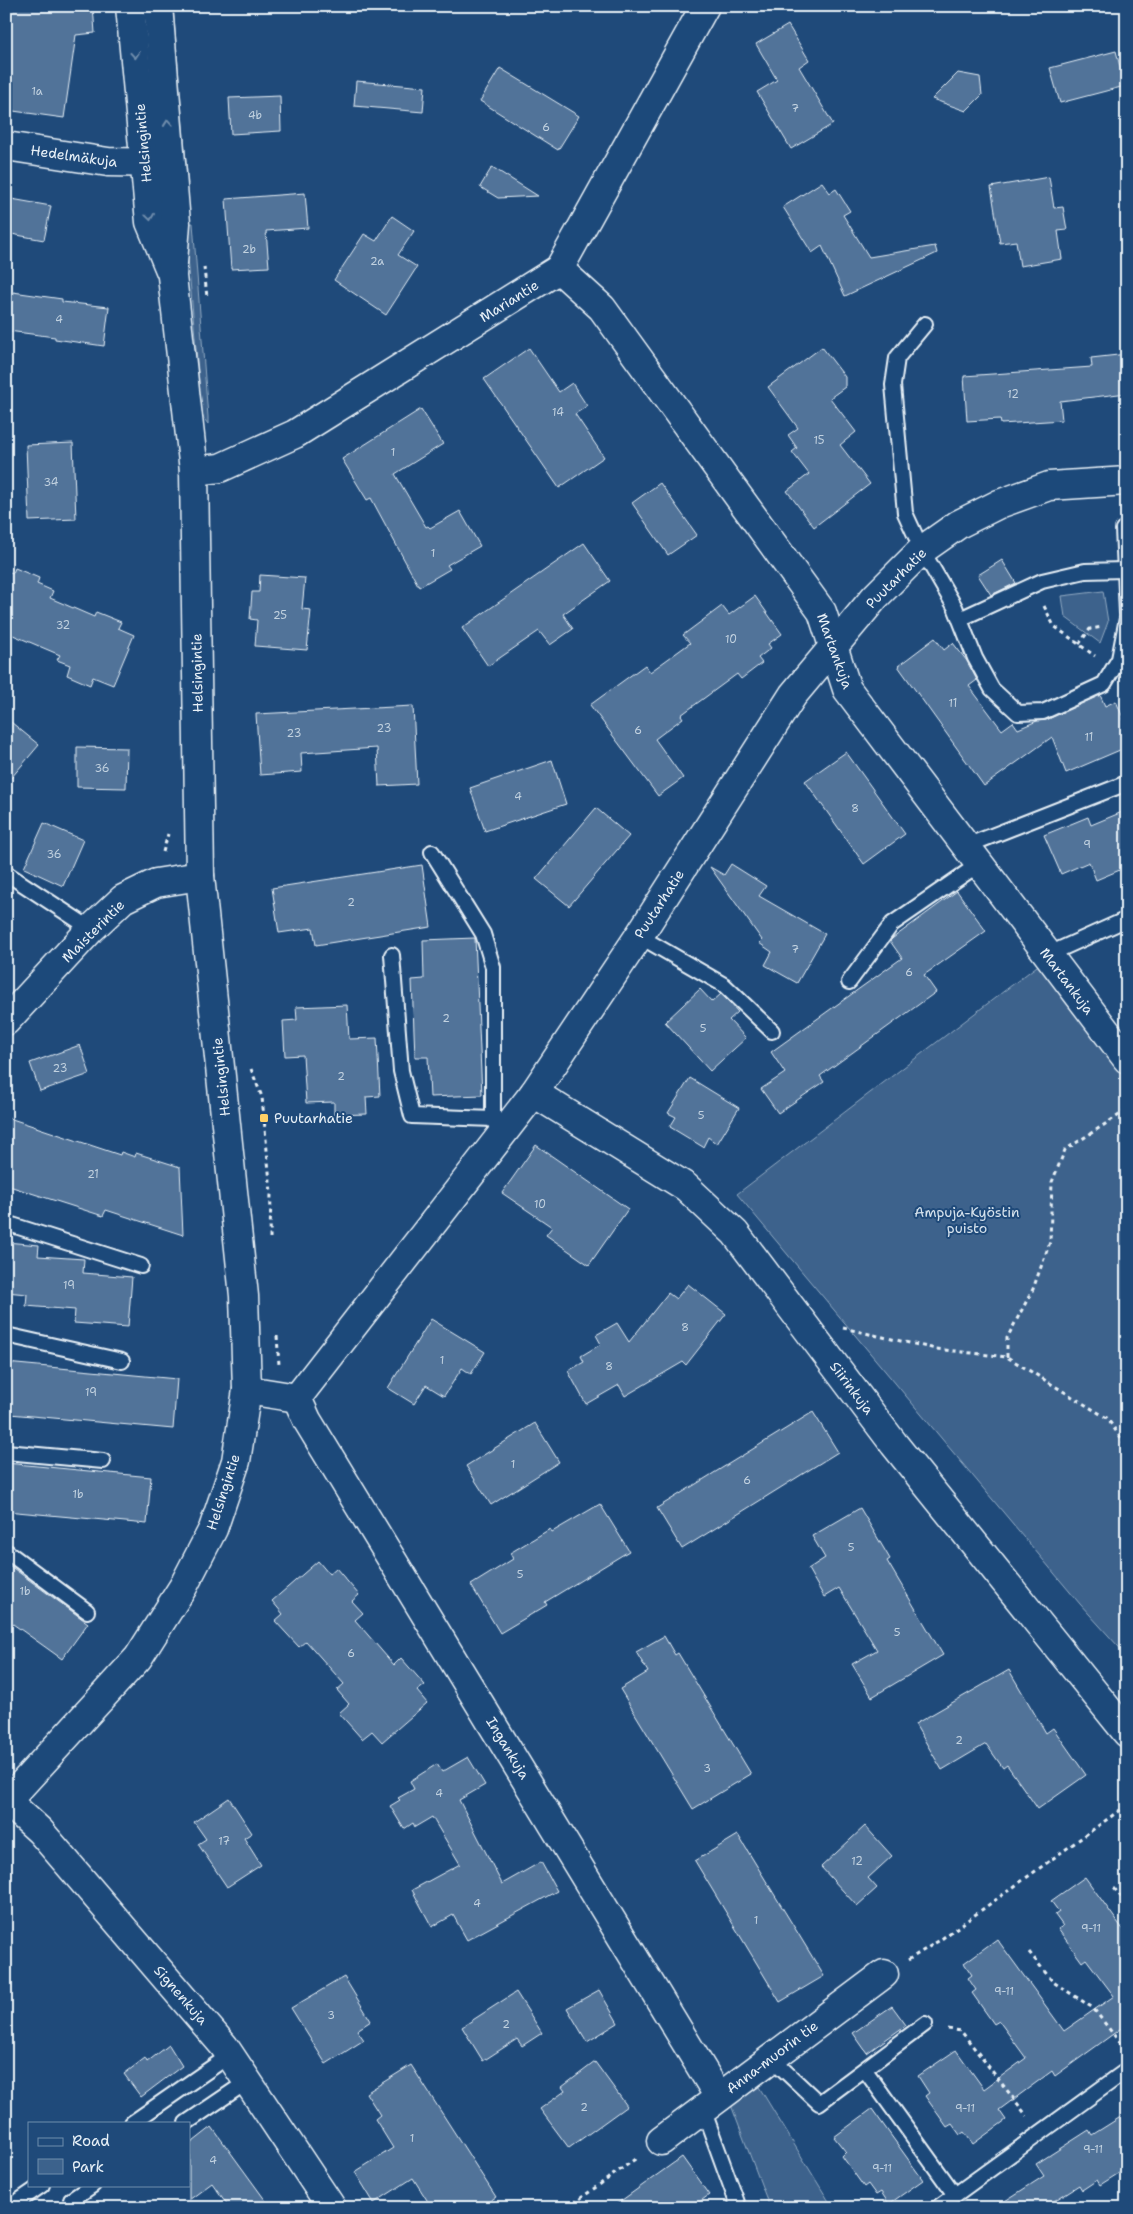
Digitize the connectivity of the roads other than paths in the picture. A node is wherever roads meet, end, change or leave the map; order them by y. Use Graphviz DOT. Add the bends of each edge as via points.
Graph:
graph roads {
  1 [pos="130,6"];
  2 [pos="158,6"];
  3 [pos="705,6"];
  4 [pos="6,146"];
  5 [pos="145,163"];
  6 [pos="172,163"];
  7 [pos="559,269"];
  8 [pos="172,276"];
  9 [pos="925,324"];
  10 [pos="194,471"];
  11 [pos="1127,481"];
  12 [pos="1123,529"];
  13 [pos="922,550"];
  14 [pos="1124,570"];
  15 [pos="1127,614"];
  16 [pos="1127,618"];
  17 [pos="960,619"];
  18 [pos="832,648"];
  19 [pos="1127,783"];
  20 [pos="432,852"];
  21 [pos="972,855"];
  22 [pos="6,873"];
  23 [pos="200,876"];
  24 [pos="1127,920"];
  25 [pos="92,929"];
  26 [pos="639,936"];
  27 [pos="392,954"];
  28 [pos="1047,954"];
  29 [pos="849,982"];
  30 [pos="6,1021"];
  31 [pos="772,1031"];
  32 [pos="1127,1059"];
  33 [pos="534,1093"];
  34 [pos="496,1127"];
  35 [pos="6,1223"];
  36 [pos="141,1266"];
  37 [pos="6,1335"];
  38 [pos="122,1361"];
  39 [pos="247,1390"];
  40 [pos="297,1398"];
  41 [pos="6,1452"];
  42 [pos="103,1461"];
  43 [pos="6,1551"];
  44 [pos="87,1612"];
  45 [pos="1127,1733"];
  46 [pos="7,1801"];
  47 [pos="884,1974"];
  48 [pos="925,2024"];
  49 [pos="230,2055"];
  50 [pos="771,2058"];
  51 [pos="865,2070"];
  52 [pos="1127,2070"];
  53 [pos="248,2082"];
  54 [pos="711,2103"];
  55 [pos="133,2122"];
  56 [pos="188,2122"];
  57 [pos="661,2141"];
  58 [pos="41,2186"];
  59 [pos="92,2186"];
  60 [pos="955,2195"];
  61 [pos="6,2200"];
  62 [pos="71,2200"];
  63 [pos="332,2208"];
  64 [pos="739,2208"];
  65 [pos="937,2208"];
  1 -- 5 [label="street, Helsingintie, one-way"];
  6 -- 2 [label="street, Helsingintie, one-way"];
  3 -- 7 [label="street, Mariantie"];
  4 -- 5 [label="street, Hedelmäkuja" via="108,162"];
  5 -- 6 [label="street, Hedelmäkuja"];
  5 -- 8 [label="street, Helsingintie, one-way" via="150,222"];
  6 -- 8 [label="street, Helsingintie" via="176,223"];
  7 -- 10 [label="street, Mariantie" via="295,434 220,468"];
  7 -- 18 [label="street, Martankuja" via="602,308 822,612"];
  8 -- 10 [label="street, Helsingintie"];
  9 -- 13 [label="lane" via="897,358 893,385 905,513"];
  10 -- 23 [label="street, Helsingintie"];
  11 -- 13 [label="street, Puutarhatie" via="1049,486 999,504 960,524"];
  12 -- 14 [label="lane"];
  13 -- 17 [label="lane"];
  13 -- 18 [label="street, Puutarhatie" via="875,597"];
  14 -- 15 [label="lane"];
  14 -- 17 [label="lane" via="1085,571 1042,581"];
  16 -- 17 [label="lane" via="1119,659 1104,684 1043,712 1018,713 992,689 975,658"];
  18 -- 21 [label="street, Martankuja" via="847,689"];
  18 -- 26 [label="street, Puutarhatie" via="793,695"];
  19 -- 21 [label="lane"];
  20 -- 34 [label="lane" via="483,934 493,967"];
  21 -- 28 [label="street, Martankuja"];
  21 -- 29 [label="lane" via="892,924"];
  22 -- 25 [label="lane"];
  23 -- 25 [label="street, Maisterintie" via="156,884 123,899"];
  23 -- 39 [label="street, Helsingintie" via="244,1296"];
  24 -- 28 [label="lane"];
  25 -- 30 [label="street, Maisterintie"];
  26 -- 31 [label="lane" via="724,985"];
  26 -- 33 [label="street, Puutarhatie"];
  27 -- 34 [label="lane" via="400,1071 412,1116"];
  28 -- 32 [label="street, Martankuja"];
  33 -- 34 [label="street, Puutarhatie"];
  33 -- 45 [label="street, Siirinkuja" via="686,1188 735,1233 894,1444"];
  34 -- 40 [label="street, Puutarhatie" via="464,1185"];
  35 -- 36 [label="lane"];
  37 -- 38 [label="lane"];
  39 -- 40 [label="street"];
  39 -- 46 [label="street, Helsingintie" via="236,1461 213,1529 184,1588 138,1658"];
  40 -- 54 [label="street, Ingankuja" via="307,1420"];
  41 -- 42 [label="lane"];
  43 -- 44 [label="lane"];
  46 -- 49 [label="street, Signenkuja" via="40,1831"];
  47 -- 50 [label="street, Anna-muorin tie"];
  48 -- 51 [label="lane"];
  49 -- 53 [label="street, Signenkuja"];
  49 -- 55 [label="lane"];
  50 -- 51 [label="lane" via="819,2104"];
  50 -- 54 [label="street, Anna-muorin tie"];
  51 -- 60 [label="lane"];
  52 -- 60 [label="lane"];
  53 -- 56 [label="lane"];
  53 -- 63 [label="street, Signenkuja"];
  54 -- 57 [label="street, Anna-muorin tie"];
  54 -- 64 [label="lane"];
  58 -- 61 [label="lane" via="13,2205"];
  59 -- 62 [label="lane"];
  60 -- 65 [label="lane"];
}
